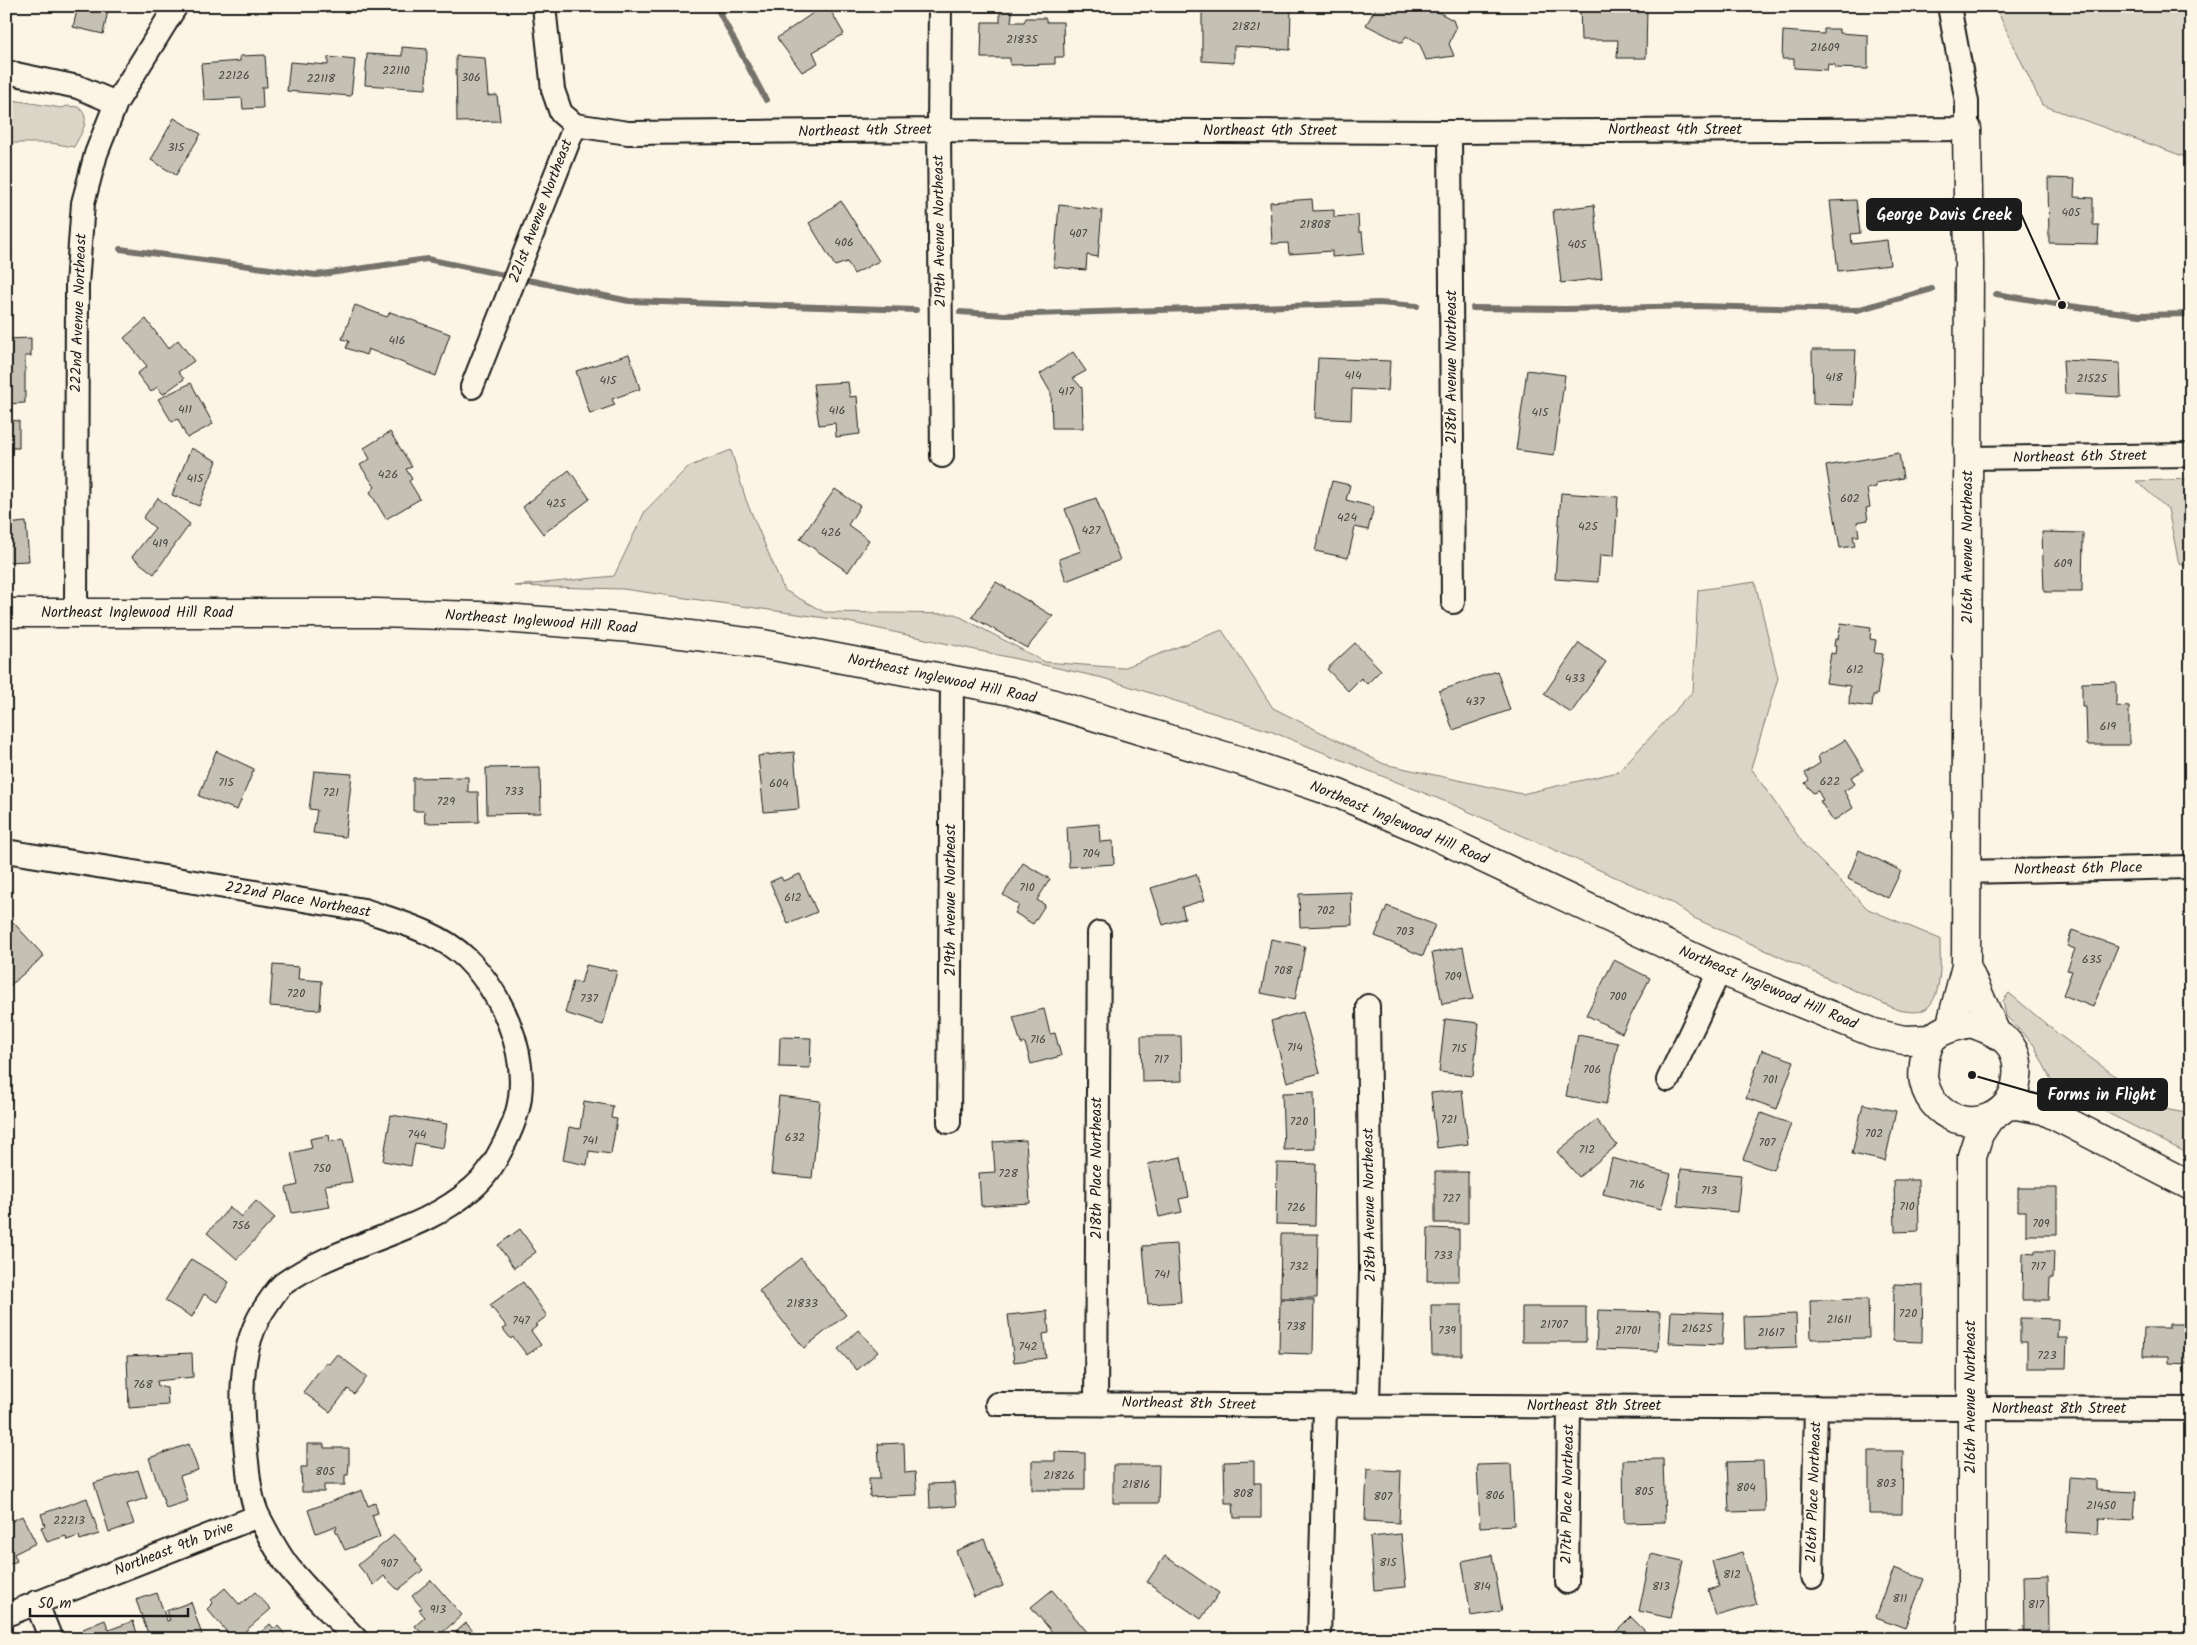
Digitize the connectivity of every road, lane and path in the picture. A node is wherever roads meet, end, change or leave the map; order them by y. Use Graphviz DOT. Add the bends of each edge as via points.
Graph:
graph roads {
  1 [pos="176,6"];
  2 [pos="544,6"];
  3 [pos="940,6"];
  4 [pos="1949,6"];
  5 [pos="6,72"];
  6 [pos="116,103"];
  7 [pos="575,126"];
  8 [pos="1966,129"];
  9 [pos="939,130"];
  10 [pos="1450,132"];
  11 [pos="472,387"];
  12 [pos="2191,455"];
  13 [pos="942,456"];
  14 [pos="1969,458"];
  15 [pos="1454,602"];
  16 [pos="76,612"];
  17 [pos="6,614"];
  18 [pos="952,679"];
  19 [pos="6,851"];
  20 [pos="2191,867"];
  21 [pos="1965,872"];
  22 [pos="1098,933"];
  23 [pos="1966,966"];
  24 [pos="1720,970"];
  25 [pos="1368,1006"];
  26 [pos="1995,1031"];
  27 [pos="1941,1033"];
  28 [pos="1874,1034"];
  29 [pos="2018,1065"];
  30 [pos="1668,1080"];
  31 [pos="1923,1081"];
  32 [pos="2044,1110"];
  33 [pos="1998,1112"];
  34 [pos="1951,1118"];
  35 [pos="949,1122"];
  36 [pos="1972,1156"];
  37 [pos="2191,1186"];
  38 [pos="1096,1403"];
  39 [pos="997,1404"];
  40 [pos="1368,1405"];
  41 [pos="1325,1406"];
  42 [pos="1569,1406"];
  43 [pos="1816,1407"];
  44 [pos="1971,1408"];
  45 [pos="2191,1409"];
  46 [pos="258,1516"];
  47 [pos="1812,1577"];
  48 [pos="1567,1582"];
  49 [pos="36,1602"];
  50 [pos="6,1615"];
  51 [pos="51,1639"];
  52 [pos="356,1639"];
  53 [pos="1319,1639"];
  54 [pos="1972,1639"];
  1 -- 6 [label="street, 222nd Avenue Northeast"];
  2 -- 7 [label="street, 221st Avenue Northeast" via="553,90 561,112"];
  3 -- 9 [label="street, 219th Avenue Northeast"];
  4 -- 8 [label="street" via="1967,102"];
  5 -- 6 [label="street" via="78,87"];
  6 -- 16 [label="street, 222nd Avenue Northeast" via="96,154 84,203 77,285"];
  7 -- 9 [label="street, Northeast 4th Street" via="628,134"];
  7 -- 11 [label="street, 221st Avenue Northeast"];
  8 -- 10 [label="street, Northeast 4th Street"];
  8 -- 14 [label="street, 216th Avenue Northeast"];
  9 -- 10 [label="street, Northeast 4th Street"];
  9 -- 13 [label="street, 219th Avenue Northeast"];
  10 -- 15 [label="street, 218th Avenue Northeast"];
  12 -- 14 [label="street, Northeast 6th Street"];
  14 -- 21 [label="street, 216th Avenue Northeast"];
  16 -- 17 [label="street, Northeast Inglewood Hill Road"];
  16 -- 18 [label="street, Northeast Inglewood Hill Road" via="478,616 763,644"];
  18 -- 24 [label="street, Northeast Inglewood Hill Road" via="1011,691 1339,794 1434,835"];
  18 -- 35 [label="street, 219th Avenue Northeast"];
  19 -- 46 [label="street, 222nd Place Northeast" via="364,910 416,927 465,957 493,990 511,1026 519,1063 520,1097 511,1131 496,1160 474,1187 449,1206 402,1230 304,1270 280,1286 261,1312 251,1339 242,1391 249,1478"];
  20 -- 21 [label="street, Northeast 6th Place"];
  21 -- 23 [label="street, 216th Avenue Northeast"];
  22 -- 38 [label="street, 218th Place Northeast"];
  23 -- 26 [label="street, 216th Avenue Northeast"];
  23 -- 27 [label="street, 216th Avenue Northeast"];
  24 -- 28 [label="street, Northeast Inglewood Hill Road"];
  24 -- 30 [label="street"];
  25 -- 40 [label="street, 218th Avenue Northeast" via="1371,1269"];
  26 -- 27 [label="street" via="1971,1023"];
  26 -- 29 [label="street" via="2014,1052"];
  27 -- 28 [label="street, Northeast Inglewood Hill Road" via="1904,1040"];
  27 -- 31 [label="street" via="1925,1058"];
  28 -- 31 [label="street, Northeast Inglewood Hill Road"];
  29 -- 32 [label="street" via="2026,1088"];
  29 -- 33 [label="street" via="2015,1092"];
  31 -- 34 [label="street" via="1928,1096"];
  32 -- 33 [label="street" via="2016,1105"];
  32 -- 37 [label="street"];
  33 -- 34 [label="street" via="1970,1123"];
  33 -- 36 [label="street, 216th Avenue Northeast" via="1979,1134"];
  34 -- 36 [label="street, 216th Avenue Northeast" via="1964,1136"];
  36 -- 44 [label="street, 216th Avenue Northeast"];
  38 -- 39 [label="street, Northeast 8th Street"];
  38 -- 41 [label="street, Northeast 8th Street"];
  40 -- 41 [label="street, Northeast 8th Street"];
  40 -- 42 [label="street, Northeast 8th Street"];
  41 -- 53 [label="street"];
  42 -- 43 [label="street, Northeast 8th Street"];
  42 -- 48 [label="street, 217th Place Northeast"];
  43 -- 44 [label="street, Northeast 8th Street"];
  43 -- 47 [label="street, 216th Place Northeast"];
  44 -- 45 [label="street, Northeast 8th Street"];
  44 -- 54 [label="street, 216th Avenue Northeast"];
  46 -- 49 [label="street, Northeast 9th Drive"];
  46 -- 52 [label="street" via="289,1569"];
  49 -- 50 [label="street, Northeast 9th Drive"];
  49 -- 51 [label="street"];
}
